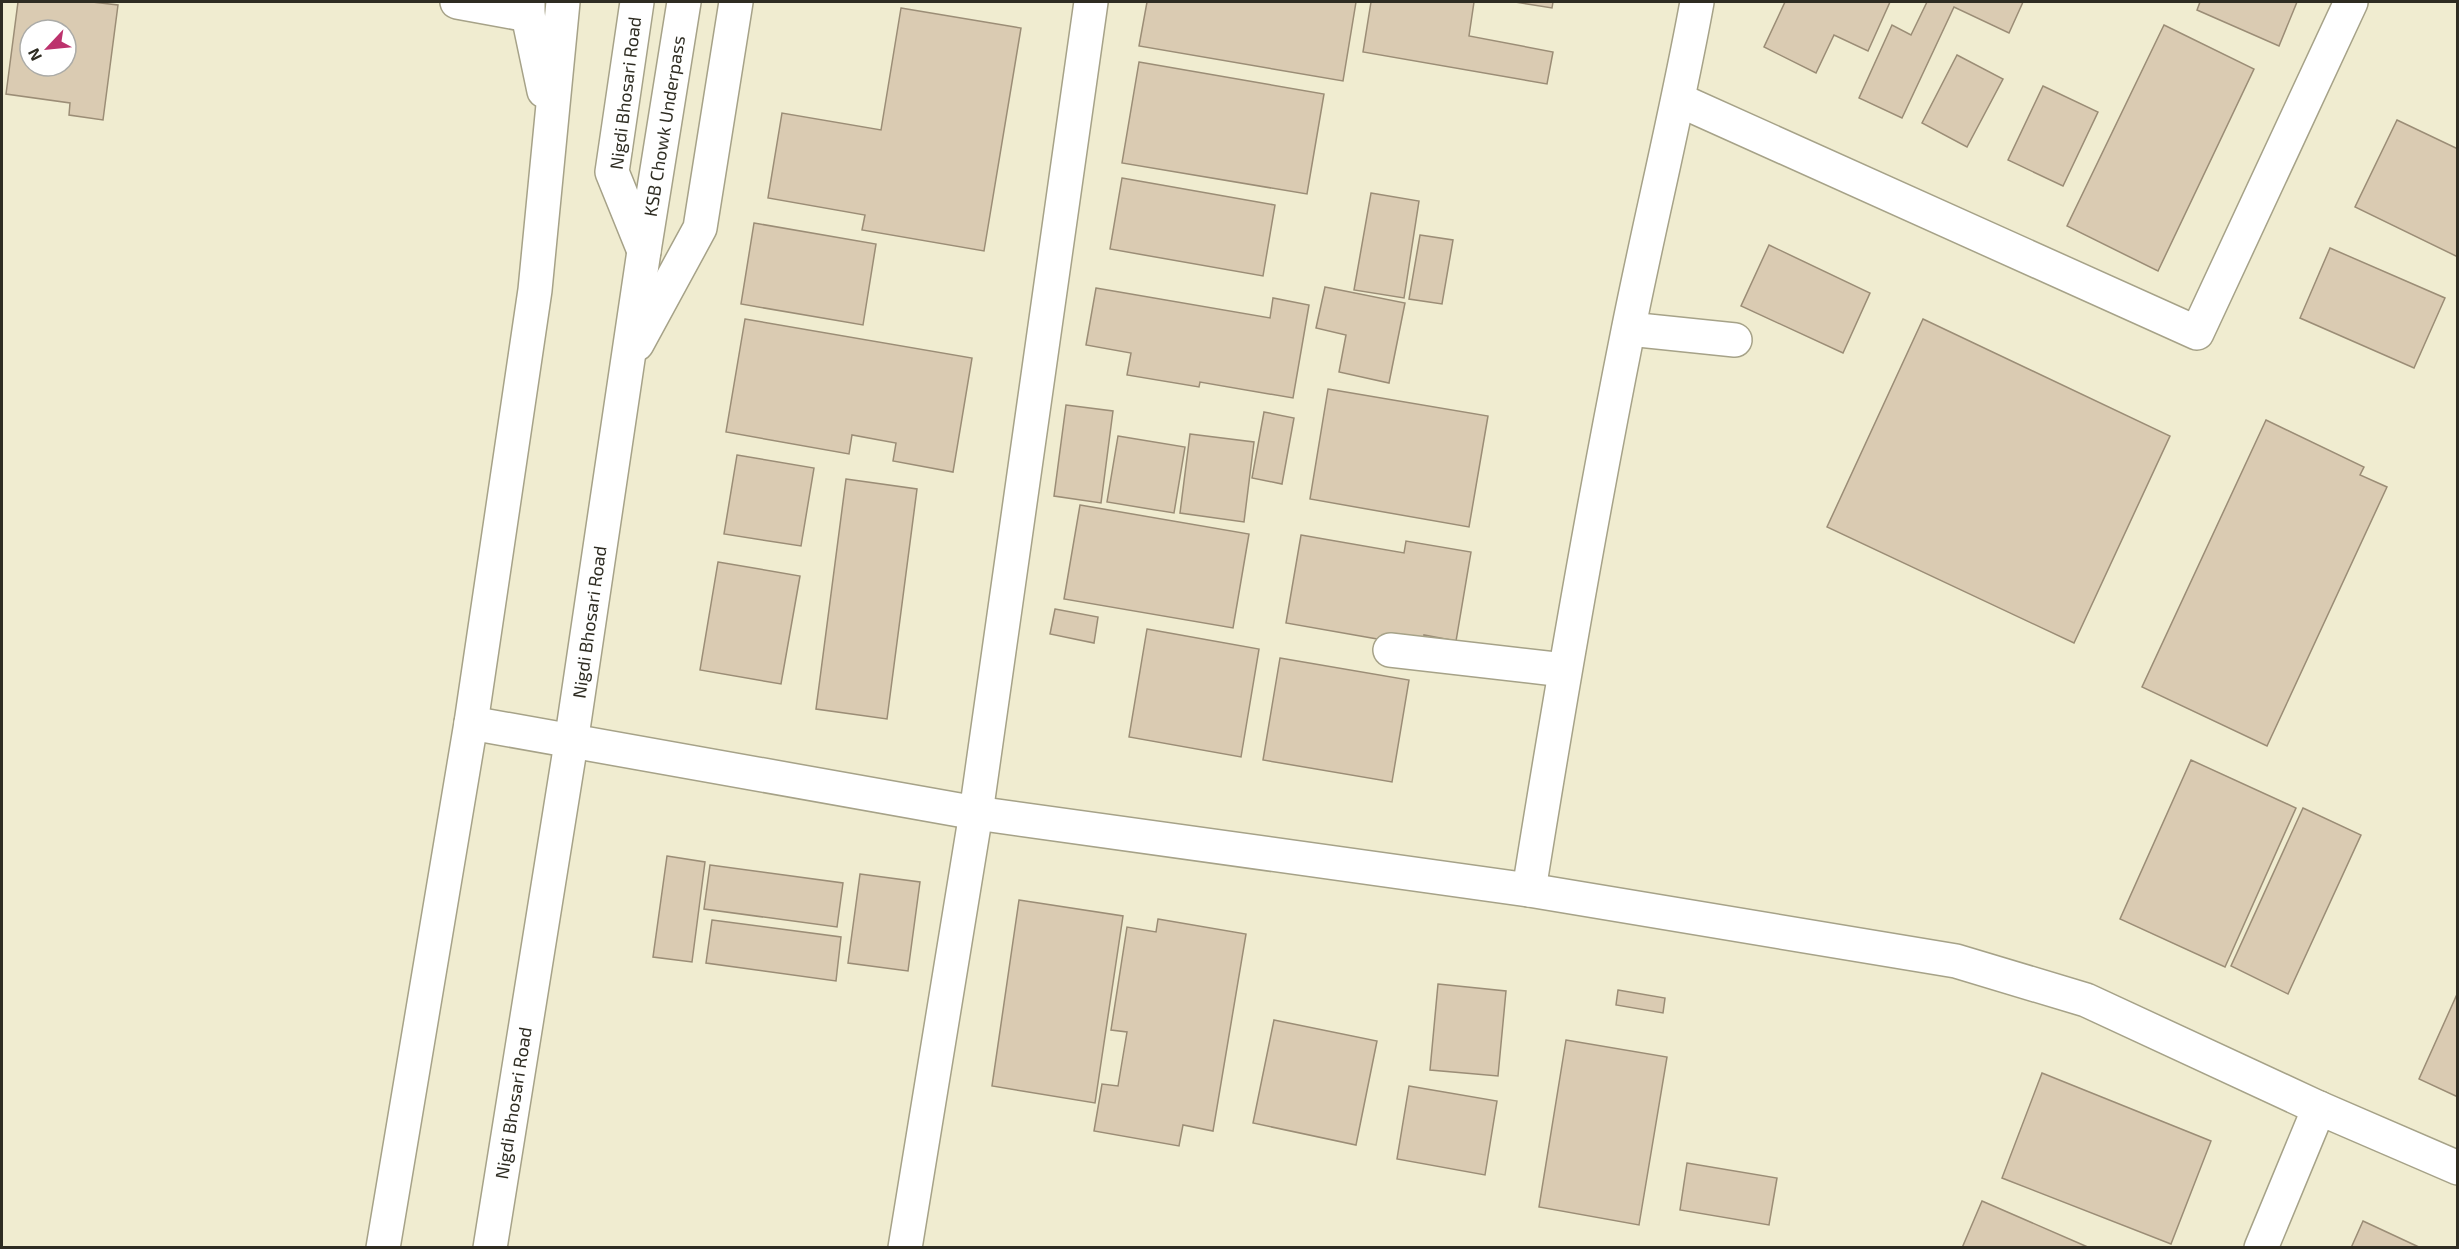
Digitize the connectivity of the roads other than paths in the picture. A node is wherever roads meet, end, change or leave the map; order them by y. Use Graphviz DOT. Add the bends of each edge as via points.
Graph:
graph roads {
  1 [pos="457,2"];
  2 [pos="563,2"];
  3 [pos="637,2"];
  4 [pos="684,2"];
  5 [pos="736,2"];
  6 [pos="1091,2"];
  7 [pos="1697,2"];
  8 [pos="2351,2"];
  9 [pos="528,8"];
  10 [pos="1679,100"];
  11 [pos="550,122"];
  12 [pos="644,250"];
  13 [pos="1629,329"];
  14 [pos="1736,340"];
  15 [pos="627,362"];
  16 [pos="1390,650"];
  17 [pos="1564,670"];
  18 [pos="471,723"];
  19 [pos="571,743"];
  20 [pos="976,813"];
  21 [pos="1529,890"];
  22 [pos="2319,1108"];
  23 [pos="2457,1168"];
  24 [pos="383,1248"];
  25 [pos="490,1248"];
  26 [pos="904,1248"];
  27 [pos="2261,1248"];
  1 -- 9 [label="main road"];
  2 -- 11 [label="main road"];
  3 -- 12 [label="main road, Nigdi Bhosari Road" via="612,171"];
  4 -- 12 [label="main road, KSB Chowk Underpass"];
  5 -- 15 [label="main road" via="700,228"];
  6 -- 20 [label="main road"];
  7 -- 10 [label="main road"];
  8 -- 10 [label="main road" via="2197,333"];
  9 -- 11 [label="main road"];
  10 -- 13 [label="main road"];
  11 -- 18 [label="main road" via="535,290"];
  12 -- 15 [label="main road, Nigdi Bhosari Road"];
  13 -- 14 [label="main road"];
  13 -- 17 [label="main road"];
  15 -- 19 [label="main road, Nigdi Bhosari Road"];
  16 -- 17 [label="main road"];
  17 -- 21 [label="main road"];
  18 -- 19 [label="main road"];
  18 -- 24 [label="main road"];
  19 -- 20 [label="main road"];
  19 -- 25 [label="main road, Nigdi Bhosari Road"];
  20 -- 21 [label="main road"];
  20 -- 26 [label="main road"];
  21 -- 22 [label="main road" via="1956,961 2086,1000"];
  22 -- 23 [label="main road"];
  22 -- 27 [label="main road"];
}
